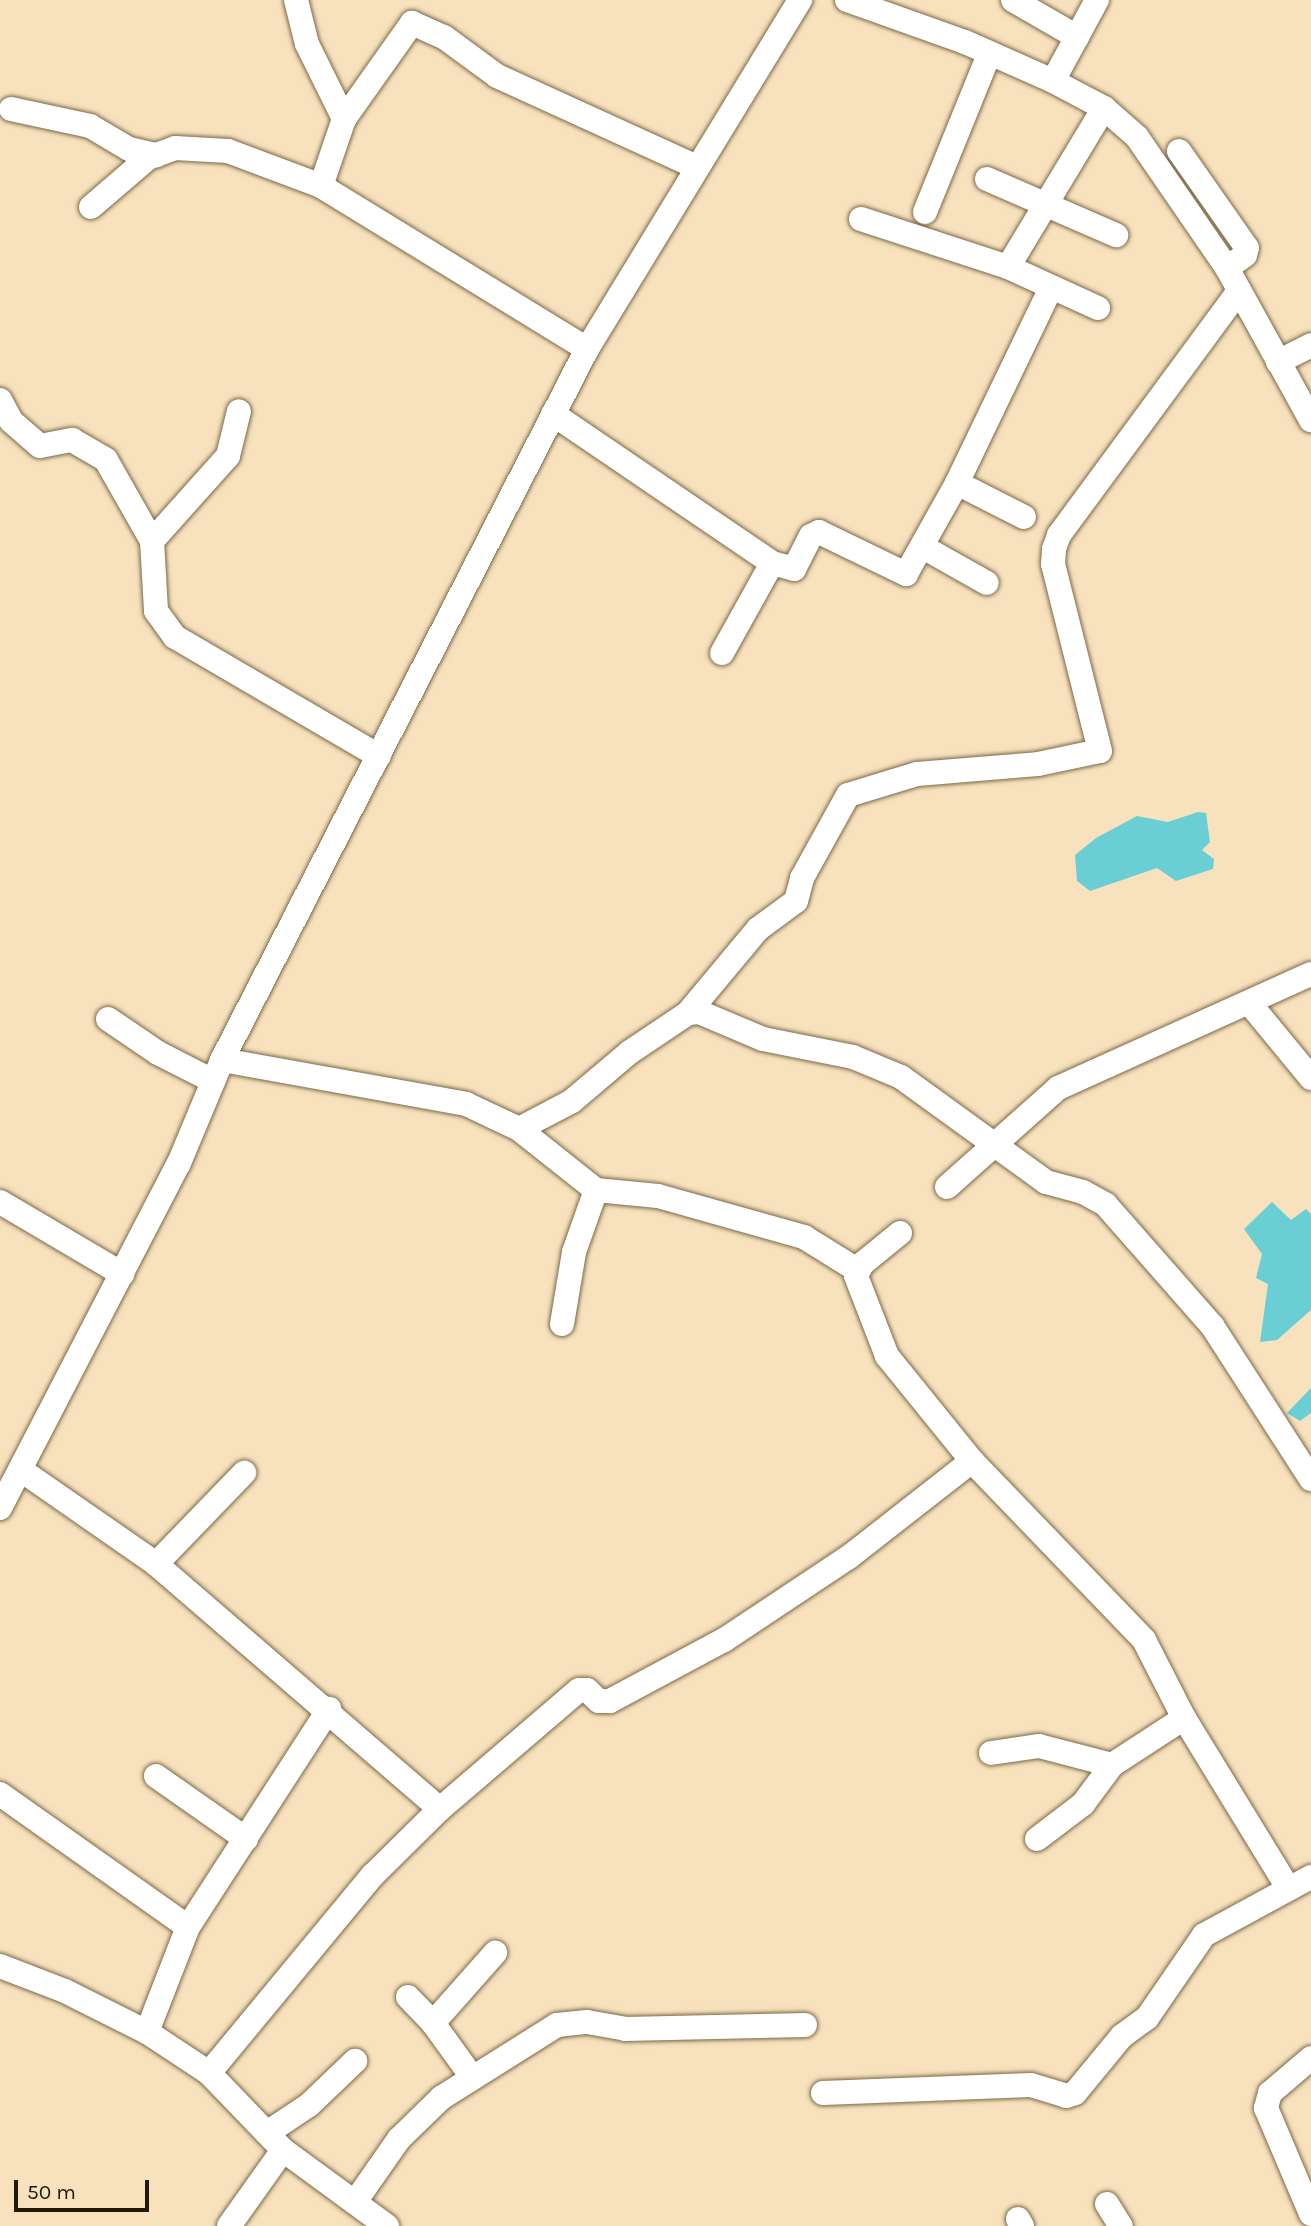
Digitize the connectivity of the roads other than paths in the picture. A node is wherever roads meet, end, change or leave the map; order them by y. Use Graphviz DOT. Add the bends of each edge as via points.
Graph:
graph roads {
  1 [pos="296,0"];
  2 [pos="800,0"];
  3 [pos="847,0"];
  4 [pos="1013,0"];
  5 [pos="1097,0"];
  6 [pos="1077,37"];
  7 [pos="989,54"];
  8 [pos="1054,81"];
  9 [pos="1104,108"];
  10 [pos="10,109"];
  11 [pos="344,119"];
  12 [pos="1179,151"];
  13 [pos="156,155"];
  14 [pos="696,167"];
  15 [pos="987,179"];
  16 [pos="321,186"];
  17 [pos="1047,203"];
  18 [pos="91,207"];
  19 [pos="925,212"];
  20 [pos="861,219"];
  21 [pos="1116,235"];
  22 [pos="1008,267"];
  23 [pos="1227,268"];
  24 [pos="1051,288"];
  25 [pos="1240,291"];
  26 [pos="1098,308"];
  27 [pos="1311,345"];
  28 [pos="587,349"];
  29 [pos="1278,362"];
  30 [pos="0,400"];
  31 [pos="239,411"];
  32 [pos="553,414"];
  33 [pos="1311,421"];
  34 [pos="957,483"];
  35 [pos="1024,517"];
  36 [pos="152,541"];
  37 [pos="923,547"];
  38 [pos="772,563"];
  39 [pos="987,583"];
  40 [pos="722,653"];
  41 [pos="379,755"];
  42 [pos="1311,974"];
  43 [pos="1250,1004"];
  44 [pos="688,1013"];
  45 [pos="108,1018"];
  46 [pos="217,1071"];
  47 [pos="1311,1077"];
  48 [pos="519,1129"];
  49 [pos="998,1145"];
  50 [pos="947,1187"];
  51 [pos="596,1190"];
  52 [pos="0,1202"];
  53 [pos="900,1233"];
  54 [pos="857,1270"];
  55 [pos="122,1274"];
  56 [pos="562,1324"];
  57 [pos="972,1461"];
  58 [pos="20,1470"];
  59 [pos="244,1473"];
  60 [pos="1311,1479"];
  61 [pos="0,1508"];
  62 [pos="156,1564"];
  63 [pos="329,1709"];
  64 [pos="1184,1718"];
  65 [pos="991,1754"];
  66 [pos="1112,1765"];
  67 [pos="156,1776"];
  68 [pos="0,1794"];
  69 [pos="440,1809"];
  70 [pos="246,1839"];
  71 [pos="1037,1839"];
  72 [pos="1311,1877"];
  73 [pos="1288,1888"];
  74 [pos="188,1927"];
  75 [pos="495,1953"];
  76 [pos="0,1966"];
  77 [pos="408,1997"];
  78 [pos="433,2023"];
  79 [pos="805,2025"];
  80 [pos="147,2032"];
  81 [pos="1311,2059"];
  82 [pos="355,2061"];
  83 [pos="209,2073"];
  84 [pos="472,2077"];
  85 [pos="823,2093"];
  86 [pos="275,2141"];
  87 [pos="355,2202"];
  88 [pos="1107,2204"];
  89 [pos="1311,2214"];
  90 [pos="229,2226"];
  91 [pos="387,2226"];
  92 [pos="1121,2226"];
  1 -- 11 [label="street" via="307,44"];
  2 -- 14 [label="street"];
  3 -- 7 [label="street"];
  4 -- 6 [label="street"];
  5 -- 6 [label="street"];
  6 -- 8 [label="street"];
  7 -- 8 [label="street"];
  7 -- 19 [label="street"];
  8 -- 9 [label="street"];
  9 -- 17 [label="street"];
  9 -- 23 [label="street" via="1144,147"];
  10 -- 13 [label="street" via="90,125 129,149"];
  11 -- 14 [label="street" via="412,23 444,37 497,76"];
  11 -- 16 [label="street"];
  12 -- 23 [label="street" via="1247,248 1245,256"];
  13 -- 16 [label="street" via="175,148 228,151"];
  13 -- 18 [label="street"];
  14 -- 28 [label="street"];
  15 -- 17 [label="street"];
  16 -- 28 [label="street"];
  17 -- 21 [label="street"];
  17 -- 22 [label="street"];
  20 -- 22 [label="street"];
  22 -- 24 [label="street"];
  23 -- 25 [label="street"];
  24 -- 26 [label="street"];
  24 -- 34 [label="street"];
  25 -- 29 [label="street"];
  25 -- 44 [label="street" via="1067,523 1054,548 1053,564 1100,751 1038,764 917,774 848,795 802,878 796,901 758,929"];
  27 -- 29 [label="street"];
  28 -- 32 [label="street"];
  29 -- 33 [label="street"];
  30 -- 36 [label="street" via="11,421 40,446 72,440 106,460"];
  31 -- 36 [label="street" via="228,456"];
  32 -- 38 [label="street"];
  32 -- 41 [label="street"];
  34 -- 35 [label="street"];
  34 -- 37 [label="street"];
  36 -- 41 [label="street" via="156,611 174,637"];
  37 -- 38 [label="street" via="908,573 901,574 819,532 811,536 794,569"];
  37 -- 39 [label="street"];
  38 -- 40 [label="street"];
  41 -- 46 [label="street"];
  42 -- 43 [label="street"];
  43 -- 47 [label="street"];
  43 -- 49 [label="street" via="1076,1078 1039,1104"];
  44 -- 48 [label="street" via="630,1052 572,1101"];
  44 -- 49 [label="street" via="699,1012 763,1039 853,1057 901,1077 953,1118"];
  45 -- 46 [label="street" via="158,1053"];
  46 -- 48 [label="street" via="466,1104"];
  46 -- 55 [label="street" via="179,1163"];
  48 -- 51 [label="street"];
  49 -- 50 [label="street"];
  49 -- 60 [label="street" via="1045,1182 1083,1192 1106,1205 1213,1327"];
  51 -- 54 [label="street" via="658,1196 804,1237"];
  51 -- 56 [label="street" via="574,1252"];
  52 -- 55 [label="street"];
  53 -- 54 [label="street"];
  54 -- 57 [label="street" via="887,1356"];
  55 -- 58 [label="street"];
  57 -- 64 [label="street" via="1134,1626"];
  57 -- 69 [label="street" via="849,1557 724,1640 610,1701 599,1701 587,1690 579,1690"];
  58 -- 61 [label="street"];
  58 -- 62 [label="street"];
  59 -- 62 [label="street"];
  62 -- 63 [label="street"];
  63 -- 69 [label="street"];
  63 -- 70 [label="street"];
  64 -- 66 [label="street"];
  64 -- 73 [label="street"];
  65 -- 66 [label="street" via="1039,1746"];
  66 -- 71 [label="street" via="1083,1804"];
  67 -- 70 [label="street"];
  68 -- 74 [label="street"];
  69 -- 83 [label="street" via="323,1932"];
  70 -- 74 [label="street"];
  72 -- 73 [label="street"];
  73 -- 85 [label="street" via="1204,1935 1152,2012 1122,2036 1075,2093 1066,2096 1031,2085"];
  74 -- 80 [label="street"];
  75 -- 78 [label="street"];
  76 -- 80 [label="street"];
  77 -- 78 [label="street"];
  78 -- 84 [label="street"];
  79 -- 84 [label="street" via="625,2029 587,2022 557,2025"];
  80 -- 83 [label="street"];
  81 -- 89 [label="street" via="1270,2093 1266,2108"];
  82 -- 86 [label="street"];
  83 -- 86 [label="street"];
  84 -- 87 [label="street" via="441,2098 399,2139"];
  86 -- 87 [label="street"];
  86 -- 90 [label="street"];
  87 -- 91 [label="street"];
  88 -- 92 [label="street"];
}
